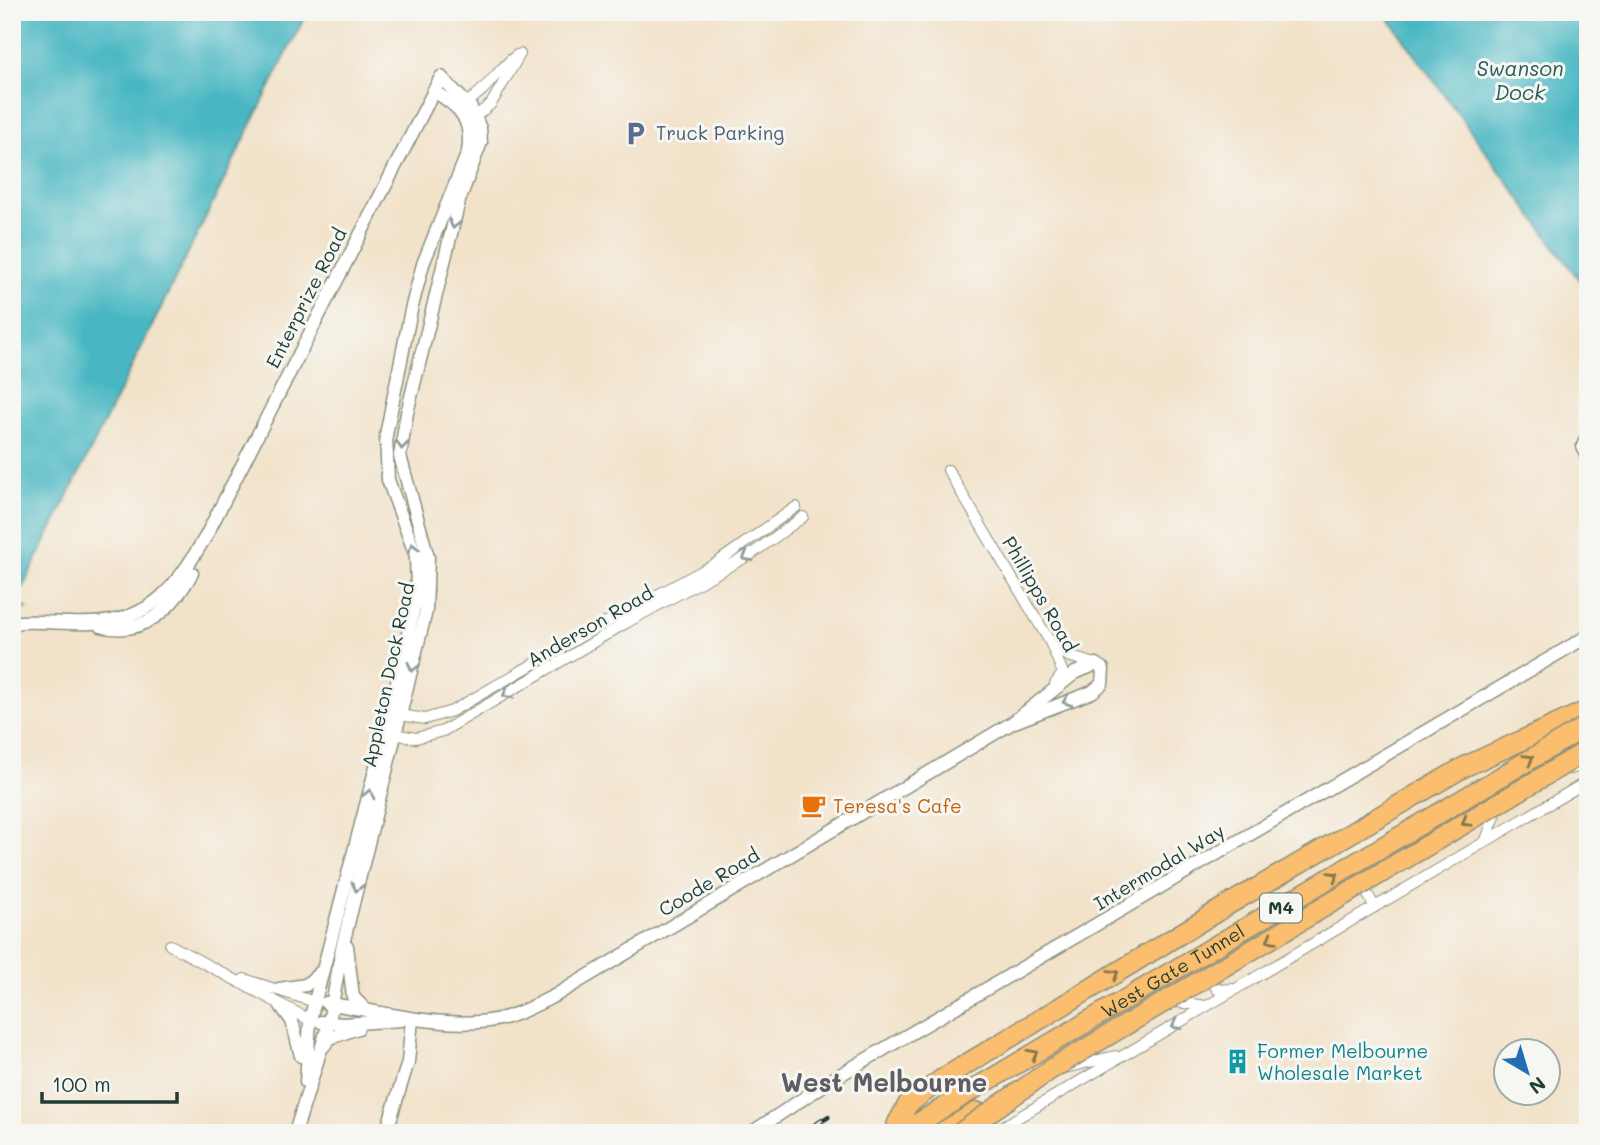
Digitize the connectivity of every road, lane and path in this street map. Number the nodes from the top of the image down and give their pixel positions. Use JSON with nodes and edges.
{"nodes":[{"id":1,"x":441,"y":77,"type":"joint"},
{"id":2,"x":433,"y":92,"type":"junction"},
{"id":3,"x":467,"y":102,"type":"junction"},
{"id":4,"x":476,"y":116,"type":"junction"},
{"id":5,"x":440,"y":277,"type":"junction"},
{"id":6,"x":399,"y":375,"type":"junction"},
{"id":7,"x":1588,"y":434,"type":"edge"},
{"id":8,"x":1588,"y":462,"type":"edge"},
{"id":9,"x":948,"y":470,"type":"dead end"},
{"id":10,"x":796,"y":507,"type":"dead end"},
{"id":11,"x":803,"y":517,"type":"dead end"},
{"id":12,"x":12,"y":625,"type":"edge"},
{"id":13,"x":1588,"y":636,"type":"edge"},
{"id":14,"x":1050,"y":642,"type":"junction"},
{"id":15,"x":1100,"y":666,"type":"junction"},
{"id":16,"x":1588,"y":710,"type":"edge"},
{"id":17,"x":396,"y":714,"type":"junction"},
{"id":18,"x":1012,"y":723,"type":"junction"},
{"id":19,"x":1588,"y":725,"type":"edge"},
{"id":20,"x":391,"y":733,"type":"junction"},
{"id":21,"x":1588,"y":750,"type":"edge"},
{"id":22,"x":1588,"y":764,"type":"edge"},
{"id":23,"x":1570,"y":769,"type":"dead end"},
{"id":24,"x":1588,"y":780,"type":"edge"},
{"id":25,"x":1496,"y":813,"type":"dead end"},
{"id":26,"x":1486,"y":840,"type":"junction"},
{"id":27,"x":1365,"y":890,"type":"dead end"},
{"id":28,"x":1375,"y":906,"type":"junction"},
{"id":29,"x":347,"y":928,"type":"junction"},
{"id":30,"x":170,"y":945,"type":"dead end"},
{"id":31,"x":323,"y":968,"type":"junction"},
{"id":32,"x":233,"y":976,"type":"junction"},
{"id":33,"x":1211,"y":981,"type":"dead end"},
{"id":34,"x":1241,"y":986,"type":"junction"},
{"id":35,"x":279,"y":989,"type":"junction"},
{"id":36,"x":315,"y":1002,"type":"junction"},
{"id":37,"x":1176,"y":1002,"type":"dead end"},
{"id":38,"x":332,"y":1004,"type":"junction"},
{"id":39,"x":1210,"y":1005,"type":"junction"},
{"id":40,"x":281,"y":1006,"type":"junction"},
{"id":41,"x":365,"y":1009,"type":"junction"},
{"id":42,"x":410,"y":1019,"type":"junction"},
{"id":43,"x":310,"y":1020,"type":"junction"},
{"id":44,"x":389,"y":1021,"type":"junction"},
{"id":45,"x":329,"y":1023,"type":"junction"},
{"id":46,"x":1141,"y":1045,"type":"junction"},
{"id":47,"x":321,"y":1052,"type":"junction"},
{"id":48,"x":1052,"y":1070,"type":"junction"},
{"id":49,"x":305,"y":1089,"type":"junction"},
{"id":50,"x":900,"y":1129,"type":"edge"},
{"id":51,"x":295,"y":1133,"type":"edge"},
{"id":52,"x":386,"y":1133,"type":"edge"},
{"id":53,"x":751,"y":1133,"type":"edge"},
{"id":54,"x":941,"y":1133,"type":"edge"},
{"id":55,"x":960,"y":1133,"type":"edge"},
{"id":56,"x":992,"y":1133,"type":"edge"}],
"edges":[{"from":1,"to":2,"type":"street","name":"Enterprize Road"},
{"from":1,"to":3,"type":"street","name":"Appleton Dock Road"},
{"from":2,"to":6,"type":"street","name":"Appleton Dock Road"},
{"from":2,"to":12,"type":"street","name":"Enterprize Road"},
{"from":3,"to":4,"type":"street","name":"Appleton Dock Road"},
{"from":3,"to":4,"type":"street"},
{"from":4,"to":5,"type":"street","name":"Appleton Dock Road","one_way":true},
{"from":5,"to":6,"type":"street"},
{"from":5,"to":17,"type":"street","name":"Appleton Dock Road","one_way":true},
{"from":17,"to":6,"type":"street","name":"Appleton Dock Road","one_way":true},
{"from":7,"to":8,"type":"street"},
{"from":9,"to":14,"type":"street","name":"Phillipps Road"},
{"from":10,"to":17,"type":"street","name":"Anderson Road"},
{"from":11,"to":20,"type":"street","name":"Anderson Road","one_way":true},
{"from":13,"to":53,"type":"street","name":"Intermodal Way"},
{"from":14,"to":15,"type":"street"},
{"from":14,"to":18,"type":"street","name":"Phillipps Road"},
{"from":15,"to":18,"type":"street","name":"Coode Road"},
{"from":15,"to":18,"type":"street","name":"Coode Road","one_way":true},
{"from":50,"to":16,"type":"highway","one_way":true},
{"from":17,"to":20,"type":"street","name":"Appleton Dock Road"},
{"from":18,"to":42,"type":"street","name":"Coode Road"},
{"from":50,"to":19,"type":"highway","name":"West Gate Tunnel","number":"M4","one_way":true,"bridge":true},
{"from":20,"to":29,"type":"street","name":"Appleton Dock Road","one_way":true},
{"from":31,"to":20,"type":"street","name":"Appleton Dock Road","one_way":true},
{"from":21,"to":48,"type":"highway","name":"West Gate Tunnel","number":"M4","one_way":true,"bridge":true},
{"from":22,"to":23,"type":"street"},
{"from":24,"to":26,"type":"street"},
{"from":25,"to":26,"type":"street"},
{"from":26,"to":28,"type":"street"},
{"from":27,"to":28,"type":"street"},
{"from":28,"to":34,"type":"street"},
{"from":29,"to":38,"type":"street","name":"Appleton Dock Road"},
{"from":29,"to":41,"type":"street"},
{"from":30,"to":32,"type":"street","name":"Coode Road"},
{"from":31,"to":35,"type":"street"},
{"from":31,"to":36,"type":"street","name":"Appleton Dock Road"},
{"from":32,"to":35,"type":"street","name":"Coode Road"},
{"from":32,"to":40,"type":"street","name":"Coode Road"},
{"from":33,"to":34,"type":"street"},
{"from":34,"to":39,"type":"street"},
{"from":35,"to":36,"type":"street","name":"Coode Road"},
{"from":36,"to":38,"type":"street","name":"Coode Road"},
{"from":36,"to":43,"type":"street","name":"Appleton Dock Road"},
{"from":37,"to":39,"type":"street"},
{"from":38,"to":41,"type":"street","name":"Coode Road"},
{"from":38,"to":45,"type":"street","name":"Appleton Dock Road"},
{"from":39,"to":46,"type":"street","one_way":true},
{"from":40,"to":43,"type":"street","name":"Coode Road"},
{"from":40,"to":49,"type":"street"},
{"from":41,"to":42,"type":"street","name":"Coode Road"},
{"from":42,"to":44,"type":"street","name":"Coode Road"},
{"from":42,"to":52,"type":"street"},
{"from":43,"to":45,"type":"street","name":"Coode Road"},
{"from":43,"to":49,"type":"street","name":"Appleton Dock Road"},
{"from":44,"to":45,"type":"street","name":"Coode Road"},
{"from":44,"to":47,"type":"street"},
{"from":45,"to":47,"type":"street","name":"Appleton Dock Road"},
{"from":46,"to":48,"type":"street"},
{"from":46,"to":56,"type":"street"},
{"from":47,"to":49,"type":"street","name":"Appleton Dock Road"},
{"from":48,"to":54,"type":"highway","name":"West Gate Tunnel","number":"M4","bridge":true},
{"from":48,"to":55,"type":"highway","bridge":true},
{"from":49,"to":51,"type":"street","name":"Appleton Dock Road"}]}
